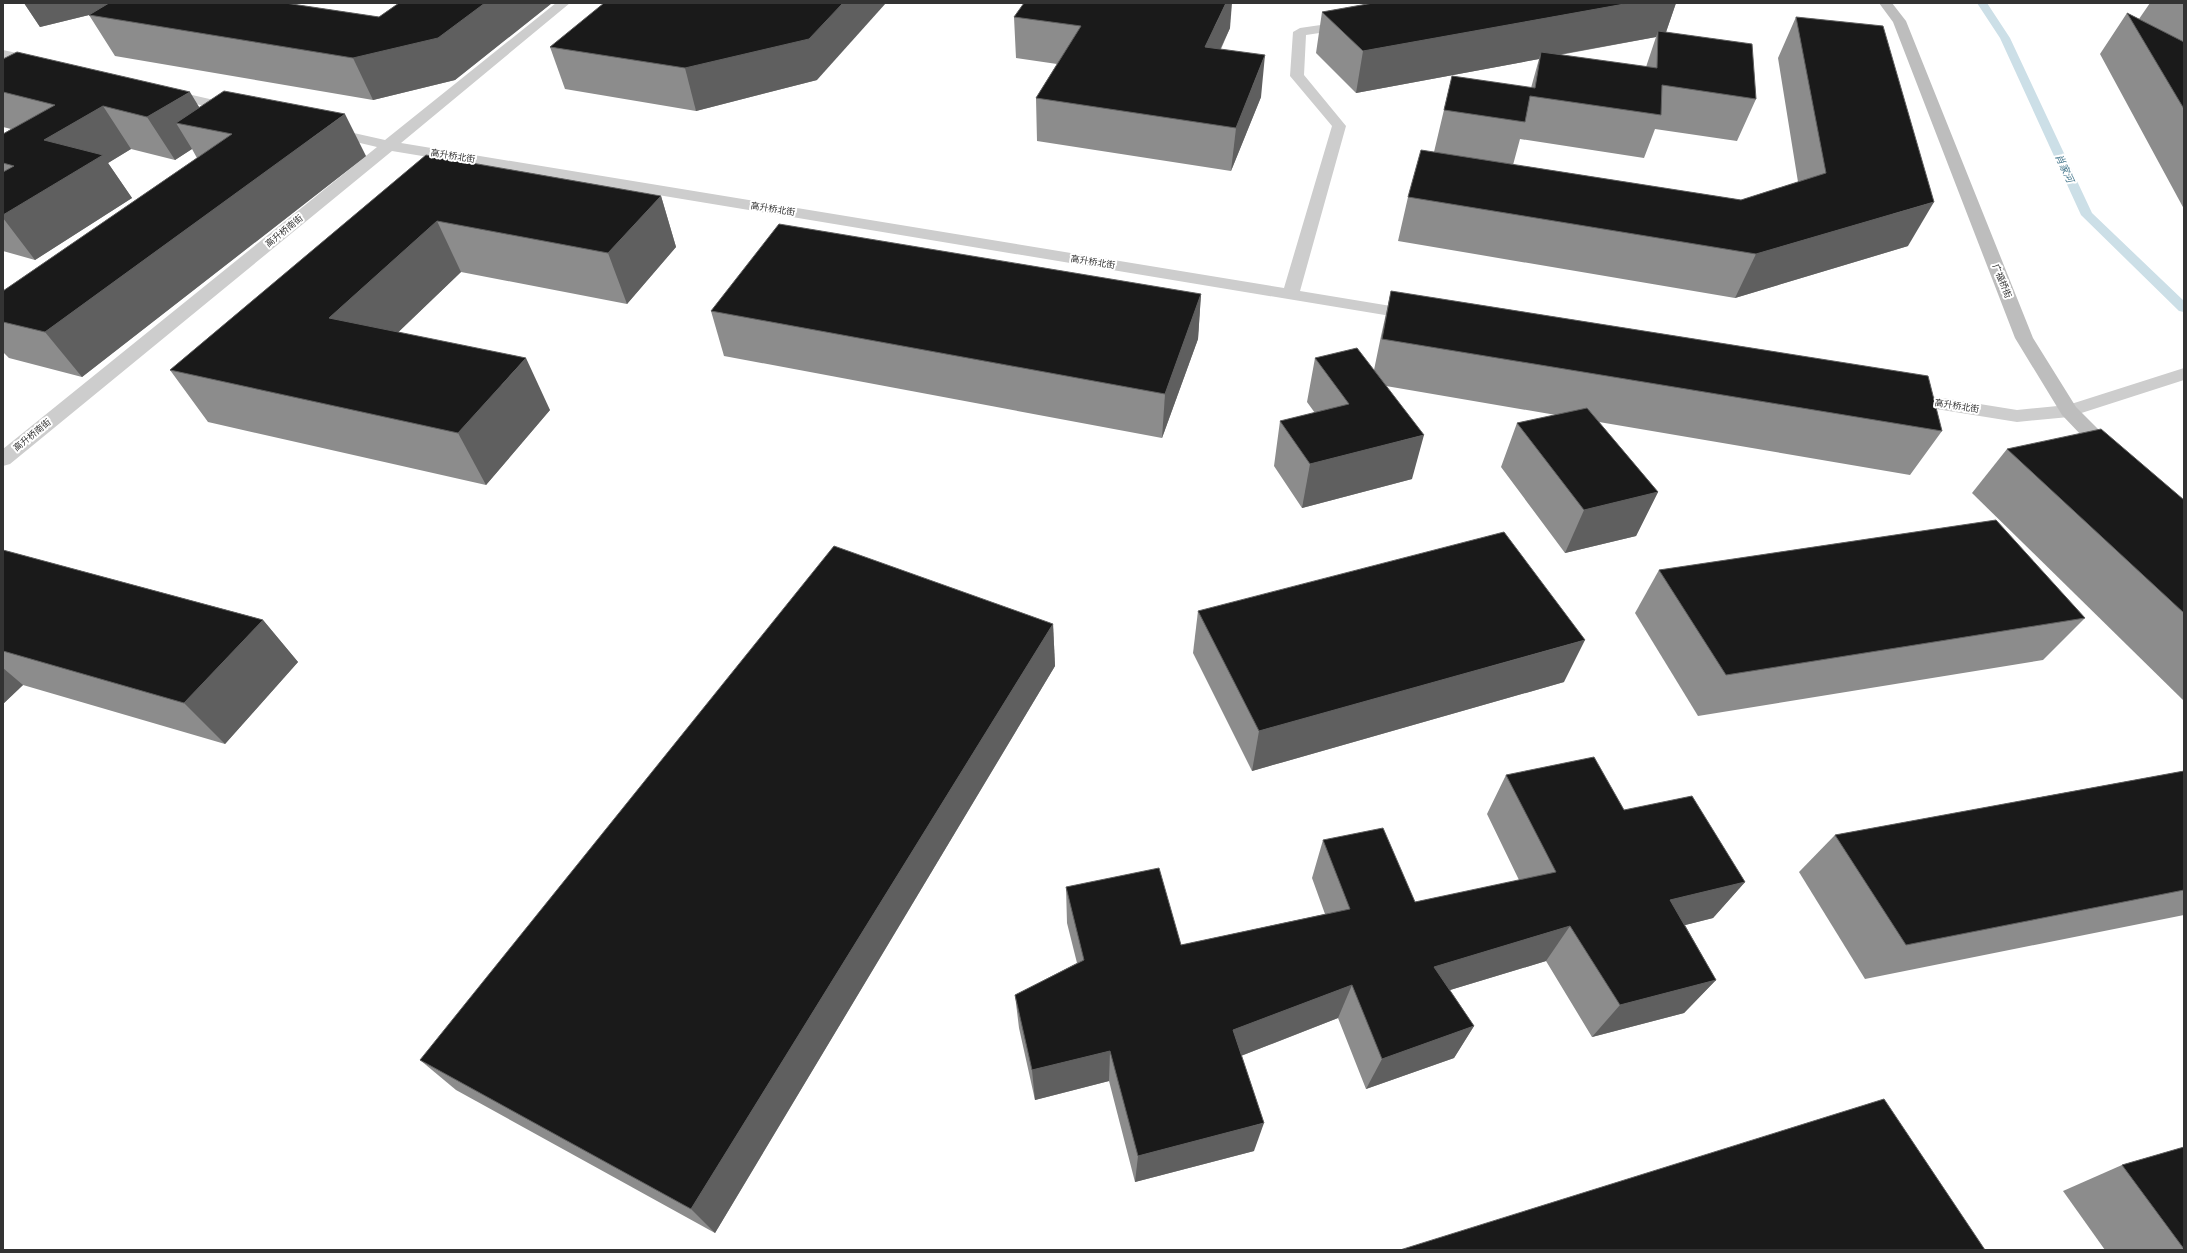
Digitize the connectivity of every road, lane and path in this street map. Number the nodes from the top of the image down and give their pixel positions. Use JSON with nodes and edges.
{"nodes":[{"id":1,"x":564,"y":3,"type":"edge"},
{"id":2,"x":1886,"y":3,"type":"edge"},
{"id":3,"x":1363,"y":22,"type":"edge"},
{"id":4,"x":3,"y":54,"type":"edge"},
{"id":5,"x":57,"y":67,"type":"edge"},
{"id":6,"x":150,"y":89,"type":"edge"},
{"id":7,"x":251,"y":113,"type":"edge"},
{"id":8,"x":312,"y":127,"type":"edge"},
{"id":9,"x":390,"y":146,"type":"junction"},
{"id":10,"x":1291,"y":294,"type":"junction"},
{"id":11,"x":1432,"y":318,"type":"edge"},
{"id":12,"x":2184,"y":374,"type":"edge"},
{"id":13,"x":1889,"y":395,"type":"edge"},
{"id":14,"x":2069,"y":410,"type":"junction"},
{"id":15,"x":3,"y":459,"type":"edge"},
{"id":16,"x":2125,"y":466,"type":"edge"}],
"edges":[{"from":1,"to":9,"type":"street","name":"高升桥南街"},
{"from":2,"to":14,"type":"main road","name":"广福桥街"},
{"from":3,"to":10,"type":"street"},
{"from":4,"to":5,"type":"street"},
{"from":6,"to":7,"type":"street"},
{"from":8,"to":9,"type":"street","name":"高升桥北街"},
{"from":9,"to":10,"type":"street","name":"高升桥北街"},
{"from":9,"to":15,"type":"street","name":"高升桥南街"},
{"from":10,"to":11,"type":"street","name":"高升桥北街"},
{"from":12,"to":14,"type":"street","name":"高升桥北街"},
{"from":13,"to":14,"type":"street","name":"高升桥北街"},
{"from":14,"to":16,"type":"main road","name":"广福桥街"}]}
